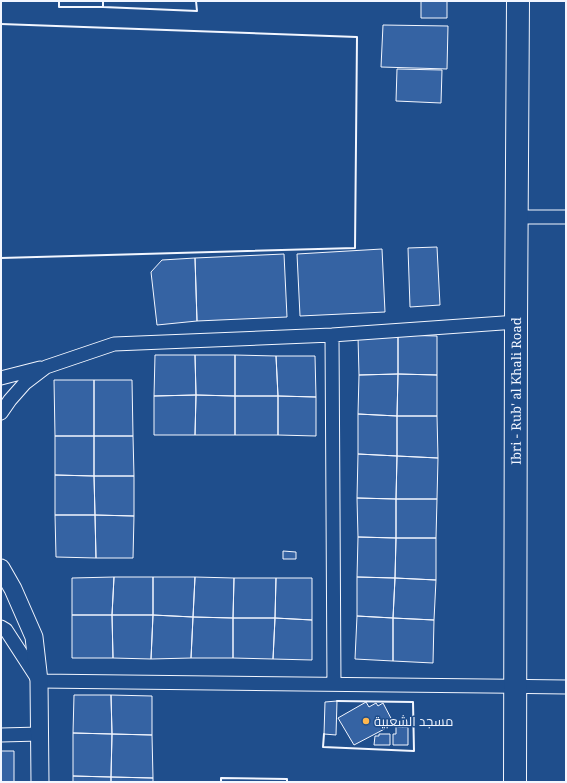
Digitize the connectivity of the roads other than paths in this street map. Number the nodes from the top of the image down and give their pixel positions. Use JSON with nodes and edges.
{"nodes":[{"id":1,"x":518,"y":1,"type":"edge"},
{"id":2,"x":516,"y":217,"type":"junction"},
{"id":3,"x":566,"y":217,"type":"edge"},
{"id":4,"x":516,"y":322,"type":"junction"},
{"id":5,"x":332,"y":334,"type":"junction"},
{"id":6,"x":46,"y":367,"type":"junction"},
{"id":7,"x":1,"y":378,"type":"edge"},
{"id":8,"x":1,"y":413,"type":"edge"},
{"id":9,"x":1,"y":568,"type":"edge"},
{"id":10,"x":1,"y":627,"type":"edge"},
{"id":11,"x":39,"y":681,"type":"junction"},
{"id":12,"x":334,"y":684,"type":"junction"},
{"id":13,"x":516,"y":686,"type":"junction"},
{"id":14,"x":566,"y":687,"type":"edge"},
{"id":15,"x":40,"y":734,"type":"junction"},
{"id":16,"x":1,"y":735,"type":"edge"},
{"id":17,"x":40,"y":782,"type":"edge"},
{"id":18,"x":515,"y":782,"type":"edge"}],
"edges":[{"from":1,"to":2,"type":"highway","name":"Ibri - Rub' al Khali Road"},
{"from":2,"to":3,"type":"street"},
{"from":2,"to":4,"type":"highway","name":"Ibri - Rub' al Khali Road"},
{"from":4,"to":5,"type":"street"},
{"from":4,"to":13,"type":"highway","name":"Ibri - Rub' al Khali Road"},
{"from":5,"to":6,"type":"street"},
{"from":5,"to":12,"type":"street"},
{"from":6,"to":7,"type":"street"},
{"from":6,"to":8,"type":"street"},
{"from":9,"to":11,"type":"street"},
{"from":10,"to":11,"type":"street"},
{"from":11,"to":12,"type":"street"},
{"from":11,"to":15,"type":"street"},
{"from":12,"to":13,"type":"street"},
{"from":13,"to":14,"type":"street"},
{"from":13,"to":18,"type":"highway","name":"Ibri - Rub' al Khali Road"},
{"from":15,"to":16,"type":"street"},
{"from":15,"to":17,"type":"street"}]}
